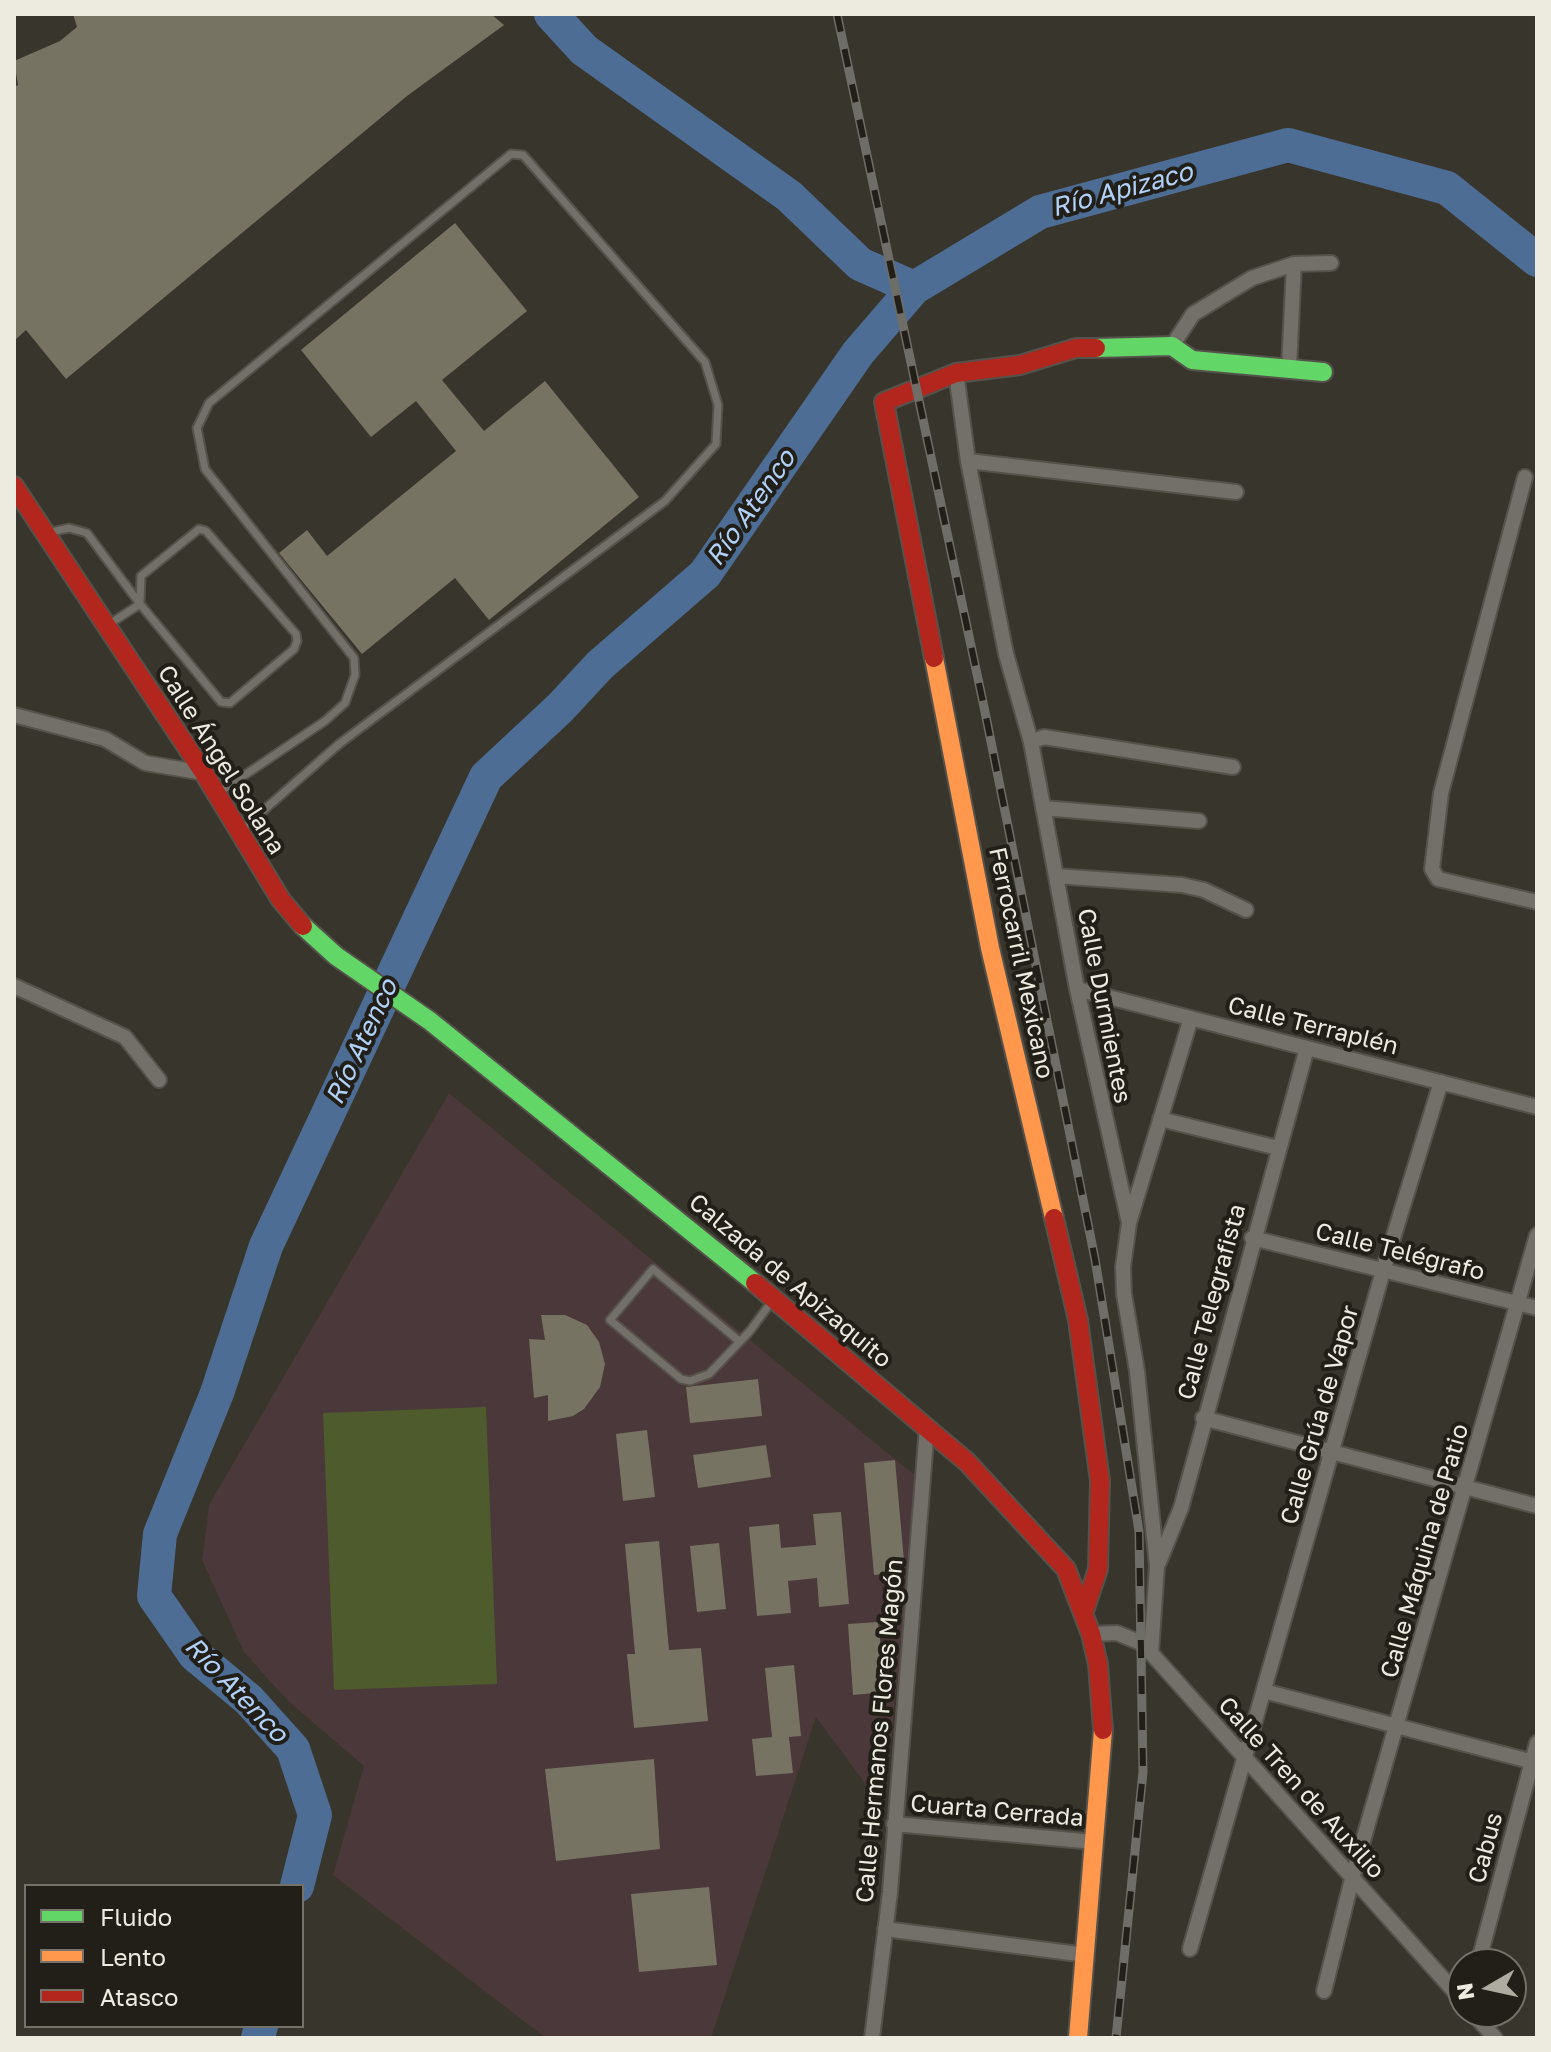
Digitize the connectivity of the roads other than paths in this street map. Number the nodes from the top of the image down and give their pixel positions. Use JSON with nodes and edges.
{"nodes":[{"id":1,"x":1331,"y":263,"type":"dead end"},
{"id":2,"x":1294,"y":264,"type":"junction"},
{"id":3,"x":1172,"y":346,"type":"junction"},
{"id":4,"x":1289,"y":368,"type":"junction"},
{"id":5,"x":1323,"y":372,"type":"dead end"},
{"id":6,"x":956,"y":373,"type":"junction"},
{"id":7,"x":968,"y":461,"type":"junction"},
{"id":8,"x":1525,"y":477,"type":"dead end"},
{"id":9,"x":14,"y":486,"type":"edge"},
{"id":10,"x":1236,"y":492,"type":"dead end"},
{"id":11,"x":46,"y":534,"type":"junction"},
{"id":12,"x":140,"y":604,"type":"junction"},
{"id":13,"x":107,"y":627,"type":"junction"},
{"id":14,"x":14,"y":715,"type":"edge"},
{"id":15,"x":1031,"y":742,"type":"junction"},
{"id":16,"x":1233,"y":767,"type":"dead end"},
{"id":17,"x":204,"y":773,"type":"junction"},
{"id":18,"x":216,"y":794,"type":"junction"},
{"id":19,"x":1043,"y":808,"type":"junction"},
{"id":20,"x":1199,"y":821,"type":"dead end"},
{"id":21,"x":240,"y":832,"type":"junction"},
{"id":22,"x":1056,"y":876,"type":"junction"},
{"id":23,"x":1537,"y":902,"type":"edge"},
{"id":24,"x":1246,"y":910,"type":"dead end"},
{"id":25,"x":14,"y":986,"type":"edge"},
{"id":26,"x":1077,"y":989,"type":"junction"},
{"id":27,"x":1191,"y":1018,"type":"junction"},
{"id":28,"x":430,"y":1021,"type":"joint"},
{"id":29,"x":1307,"y":1048,"type":"junction"},
{"id":30,"x":159,"y":1080,"type":"dead end"},
{"id":31,"x":1441,"y":1082,"type":"junction"},
{"id":32,"x":1537,"y":1107,"type":"edge"},
{"id":33,"x":1160,"y":1119,"type":"junction"},
{"id":34,"x":1278,"y":1148,"type":"junction"},
{"id":35,"x":1129,"y":1223,"type":"junction"},
{"id":36,"x":1537,"y":1235,"type":"edge"},
{"id":37,"x":1252,"y":1238,"type":"junction"},
{"id":38,"x":1383,"y":1271,"type":"junction"},
{"id":39,"x":774,"y":1299,"type":"junction"},
{"id":40,"x":1517,"y":1303,"type":"junction"},
{"id":41,"x":1537,"y":1308,"type":"edge"},
{"id":42,"x":739,"y":1341,"type":"junction"},
{"id":43,"x":1203,"y":1418,"type":"junction"},
{"id":44,"x":927,"y":1427,"type":"junction"},
{"id":45,"x":1333,"y":1453,"type":"junction"},
{"id":46,"x":1467,"y":1487,"type":"junction"},
{"id":47,"x":1537,"y":1506,"type":"edge"},
{"id":48,"x":1157,"y":1566,"type":"junction"},
{"id":49,"x":1084,"y":1611,"type":"junction"},
{"id":50,"x":1091,"y":1634,"type":"junction"},
{"id":51,"x":1151,"y":1653,"type":"junction"},
{"id":52,"x":1264,"y":1691,"type":"junction"},
{"id":53,"x":1397,"y":1726,"type":"junction"},
{"id":54,"x":1537,"y":1743,"type":"edge"},
{"id":55,"x":1246,"y":1761,"type":"junction"},
{"id":56,"x":1534,"y":1762,"type":"edge"},
{"id":57,"x":894,"y":1824,"type":"junction"},
{"id":58,"x":1095,"y":1842,"type":"junction"},
{"id":59,"x":1352,"y":1879,"type":"junction"},
{"id":60,"x":885,"y":1929,"type":"junction"},
{"id":61,"x":1482,"y":1948,"type":"edge"},
{"id":62,"x":1190,"y":1949,"type":"dead end"},
{"id":63,"x":1086,"y":1955,"type":"junction"},
{"id":64,"x":1447,"y":1983,"type":"edge"},
{"id":65,"x":1324,"y":1991,"type":"dead end"},
{"id":66,"x":872,"y":2038,"type":"edge"},
{"id":67,"x":1078,"y":2038,"type":"edge"}],
"edges":[{"from":1,"to":2,"type":"street"},
{"from":2,"to":3,"type":"street"},
{"from":2,"to":4,"type":"street"},
{"from":3,"to":4,"type":"main road"},
{"from":3,"to":6,"type":"main road","name":"Ferrocarril Mexicano"},
{"from":4,"to":5,"type":"main road"},
{"from":6,"to":7,"type":"street","name":"Calle Durmientes"},
{"from":6,"to":49,"type":"main road","name":"Ferrocarril Mexicano"},
{"from":7,"to":10,"type":"street"},
{"from":7,"to":15,"type":"street","name":"Calle Durmientes"},
{"from":8,"to":23,"type":"street"},
{"from":9,"to":11,"type":"main road","name":"Calle Ángel Solana"},
{"from":11,"to":12,"type":"lane"},
{"from":11,"to":13,"type":"main road","name":"Calle Ángel Solana"},
{"from":12,"to":12,"type":"lane"},
{"from":12,"to":13,"type":"lane"},
{"from":13,"to":17,"type":"main road","name":"Calle Ángel Solana"},
{"from":14,"to":17,"type":"street"},
{"from":15,"to":16,"type":"street"},
{"from":15,"to":19,"type":"street","name":"Calle Durmientes"},
{"from":17,"to":18,"type":"main road","name":"Calle Ángel Solana"},
{"from":18,"to":21,"type":"main road","name":"Calle Ángel Solana"},
{"from":18,"to":21,"type":"lane"},
{"from":19,"to":20,"type":"street"},
{"from":19,"to":22,"type":"street","name":"Calle Durmientes"},
{"from":21,"to":28,"type":"main road","name":"Calle Ángel Solana"},
{"from":22,"to":24,"type":"street"},
{"from":22,"to":26,"type":"street","name":"Calle Durmientes"},
{"from":25,"to":30,"type":"street"},
{"from":26,"to":27,"type":"street","name":"Calle Terraplén"},
{"from":26,"to":35,"type":"street","name":"Calle Durmientes"},
{"from":27,"to":29,"type":"street","name":"Calle Terraplén"},
{"from":27,"to":33,"type":"street"},
{"from":28,"to":39,"type":"main road","name":"Calzada de Apizaquito"},
{"from":29,"to":31,"type":"street","name":"Calle Terraplén"},
{"from":29,"to":34,"type":"street","name":"Calle Telegrafista"},
{"from":31,"to":32,"type":"street","name":"Calle Terraplén"},
{"from":31,"to":38,"type":"street","name":"Calle Grúa de Vapor"},
{"from":33,"to":34,"type":"street"},
{"from":33,"to":35,"type":"street"},
{"from":34,"to":37,"type":"street","name":"Calle Telegrafista"},
{"from":35,"to":48,"type":"street","name":"Calle Durmientes"},
{"from":36,"to":40,"type":"street","name":"Calle Máquina de Patio"},
{"from":37,"to":38,"type":"street","name":"Calle Telégrafo"},
{"from":37,"to":43,"type":"street","name":"Calle Telegrafista"},
{"from":38,"to":40,"type":"street","name":"Calle Telégrafo"},
{"from":38,"to":45,"type":"street","name":"Calle Grúa de Vapor"},
{"from":39,"to":42,"type":"lane"},
{"from":39,"to":44,"type":"main road","name":"Calzada de Apizaquito"},
{"from":40,"to":41,"type":"street","name":"Calle Telégrafo"},
{"from":40,"to":46,"type":"street","name":"Calle Máquina de Patio"},
{"from":42,"to":42,"type":"lane"},
{"from":43,"to":45,"type":"street"},
{"from":43,"to":48,"type":"street","name":"Calle Telegrafista"},
{"from":44,"to":49,"type":"main road","name":"Calzada de Apizaquito"},
{"from":44,"to":57,"type":"street","name":"Calle Hermanos Flores Magón"},
{"from":45,"to":46,"type":"street"},
{"from":45,"to":52,"type":"street","name":"Calle Grúa de Vapor"},
{"from":46,"to":47,"type":"street"},
{"from":46,"to":53,"type":"street","name":"Calle Máquina de Patio"},
{"from":48,"to":51,"type":"street","name":"Calle Durmientes"},
{"from":49,"to":50,"type":"main road","name":"Calzada de Apizaquito"},
{"from":50,"to":51,"type":"street","name":"Calle Tren de Auxilio"},
{"from":50,"to":58,"type":"main road","name":"Calzada de Apizaquito"},
{"from":51,"to":55,"type":"street","name":"Calle Tren de Auxilio"},
{"from":52,"to":53,"type":"street"},
{"from":52,"to":55,"type":"street","name":"Calle Grúa de Vapor"},
{"from":53,"to":56,"type":"street"},
{"from":53,"to":59,"type":"street","name":"Calle Máquina de Patio"},
{"from":54,"to":56,"type":"street","name":"Cabus"},
{"from":55,"to":59,"type":"street","name":"Calle Tren de Auxilio"},
{"from":55,"to":62,"type":"street","name":"Calle Grúa de Vapor"},
{"from":56,"to":61,"type":"street","name":"Cabus"},
{"from":57,"to":58,"type":"street","name":"Cuarta Cerrada"},
{"from":57,"to":60,"type":"street","name":"Calle Hermanos Flores Magón"},
{"from":58,"to":63,"type":"main road","name":"Calzada de Apizaquito"},
{"from":59,"to":64,"type":"street","name":"Calle Tren de Auxilio"},
{"from":59,"to":65,"type":"street","name":"Calle Máquina de Patio"},
{"from":60,"to":63,"type":"street"},
{"from":60,"to":66,"type":"street","name":"Calle Hermanos Flores Magón"},
{"from":63,"to":67,"type":"main road","name":"Calzada de Apizaquito"}]}
